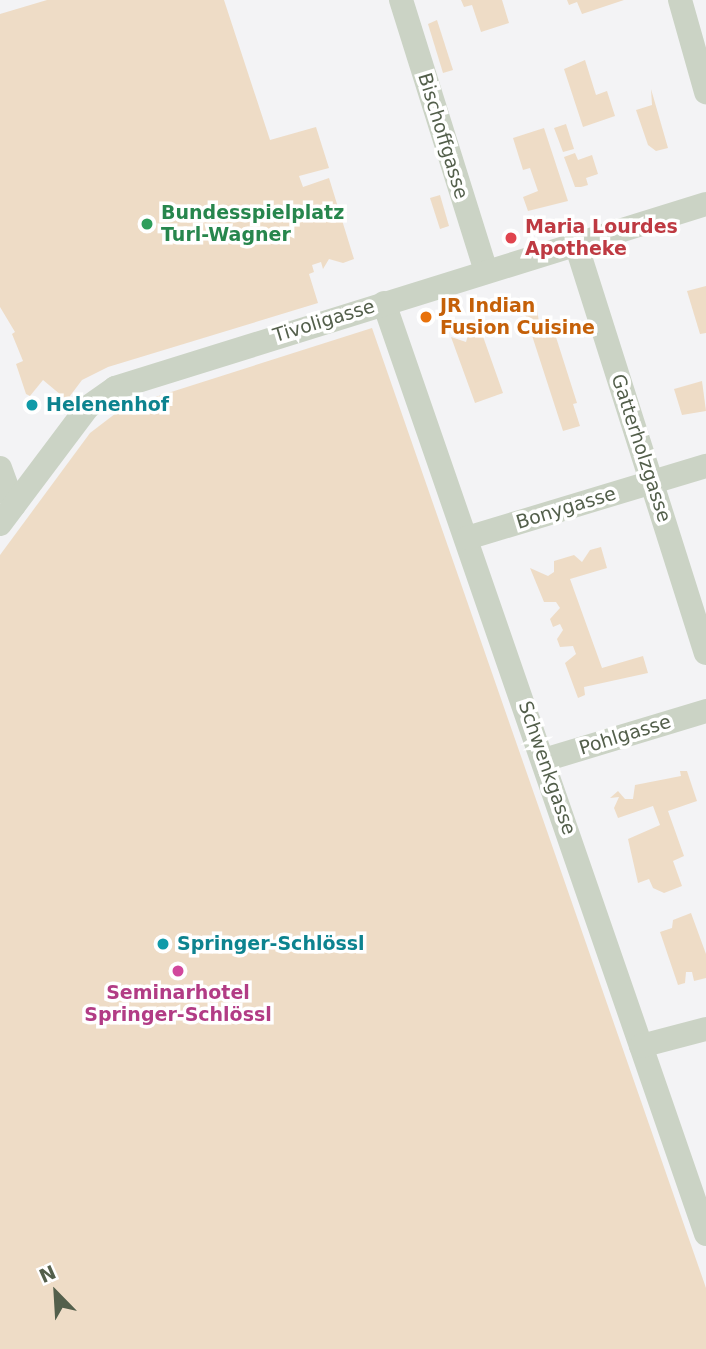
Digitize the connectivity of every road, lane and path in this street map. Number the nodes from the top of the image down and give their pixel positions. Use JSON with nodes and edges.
{"nodes":[{"id":1,"x":401,"y":0,"type":"edge"},
{"id":2,"x":680,"y":0,"type":"edge"},
{"id":3,"x":706,"y":92,"type":"edge"},
{"id":4,"x":706,"y":204,"type":"edge"},
{"id":5,"x":576,"y":244,"type":"junction"},
{"id":6,"x":486,"y":271,"type":"junction"},
{"id":7,"x":384,"y":303,"type":"junction"},
{"id":8,"x":706,"y":466,"type":"edge"},
{"id":9,"x":0,"y":468,"type":"edge"},
{"id":10,"x":652,"y":482,"type":"junction"},
{"id":11,"x":7,"y":515,"type":"edge"},
{"id":12,"x":467,"y":538,"type":"junction"},
{"id":13,"x":706,"y":653,"type":"edge"},
{"id":14,"x":706,"y":711,"type":"edge"},
{"id":15,"x":544,"y":760,"type":"junction"},
{"id":16,"x":706,"y":1029,"type":"edge"},
{"id":17,"x":640,"y":1046,"type":"junction"},
{"id":18,"x":706,"y":1234,"type":"edge"}],
"edges":[{"from":1,"to":6,"type":"street","name":"Bischoffgasse"},
{"from":2,"to":3,"type":"street"},
{"from":4,"to":5,"type":"street","name":"Tivoligasse"},
{"from":5,"to":6,"type":"street","name":"Tivoligasse"},
{"from":5,"to":10,"type":"street","name":"Gatterholzgasse"},
{"from":6,"to":7,"type":"street","name":"Tivoligasse"},
{"from":7,"to":11,"type":"street","name":"Tivoligasse"},
{"from":7,"to":12,"type":"street","name":"Schwenkgasse"},
{"from":8,"to":10,"type":"street","name":"Bonygasse"},
{"from":9,"to":11,"type":"street"},
{"from":10,"to":12,"type":"street","name":"Bonygasse"},
{"from":10,"to":13,"type":"street","name":"Gatterholzgasse"},
{"from":12,"to":15,"type":"street","name":"Schwenkgasse"},
{"from":14,"to":15,"type":"street","name":"Pohlgasse"},
{"from":15,"to":17,"type":"street","name":"Schwenkgasse"},
{"from":16,"to":17,"type":"street"},
{"from":17,"to":18,"type":"street","name":"Schwenkgasse"}]}
